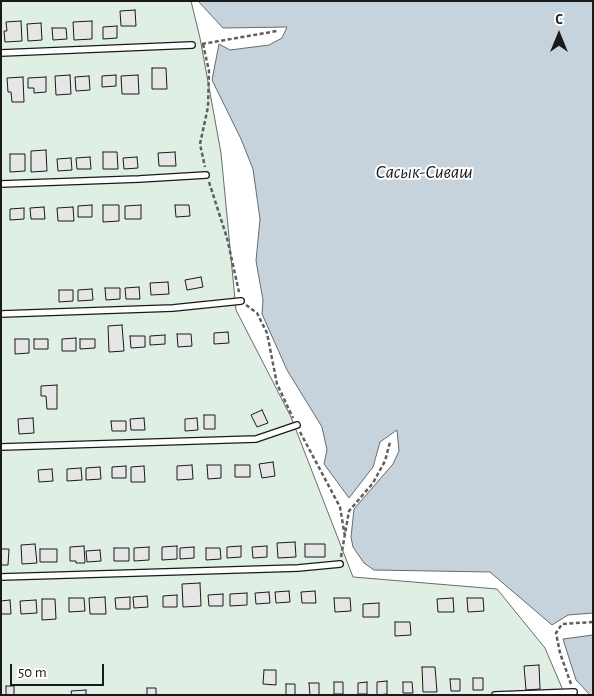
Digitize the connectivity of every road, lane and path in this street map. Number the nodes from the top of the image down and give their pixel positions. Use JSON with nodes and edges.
{"nodes":[{"id":1,"x":277,"y":31,"type":"dead end"},
{"id":2,"x":192,"y":45,"type":"joint"},
{"id":3,"x":1,"y":53,"type":"edge"},
{"id":4,"x":206,"y":175,"type":"dead end"},
{"id":5,"x":1,"y":184,"type":"edge"},
{"id":6,"x":241,"y":302,"type":"dead end"},
{"id":7,"x":1,"y":314,"type":"edge"},
{"id":8,"x":297,"y":425,"type":"dead end"},
{"id":9,"x":390,"y":442,"type":"dead end"},
{"id":10,"x":1,"y":447,"type":"edge"},
{"id":11,"x":340,"y":564,"type":"joint"},
{"id":12,"x":1,"y":577,"type":"edge"},
{"id":13,"x":593,"y":622,"type":"edge"},
{"id":14,"x":574,"y":692,"type":"joint"},
{"id":15,"x":495,"y":695,"type":"edge"}],
"edges":[{"from":1,"to":2,"type":"path"},
{"from":2,"to":3,"type":"lane"},
{"from":4,"to":5,"type":"lane"},
{"from":6,"to":7,"type":"lane"},
{"from":8,"to":10,"type":"lane"},
{"from":9,"to":11,"type":"path"},
{"from":11,"to":12,"type":"lane"},
{"from":13,"to":14,"type":"path"},
{"from":14,"to":15,"type":"lane"}]}
